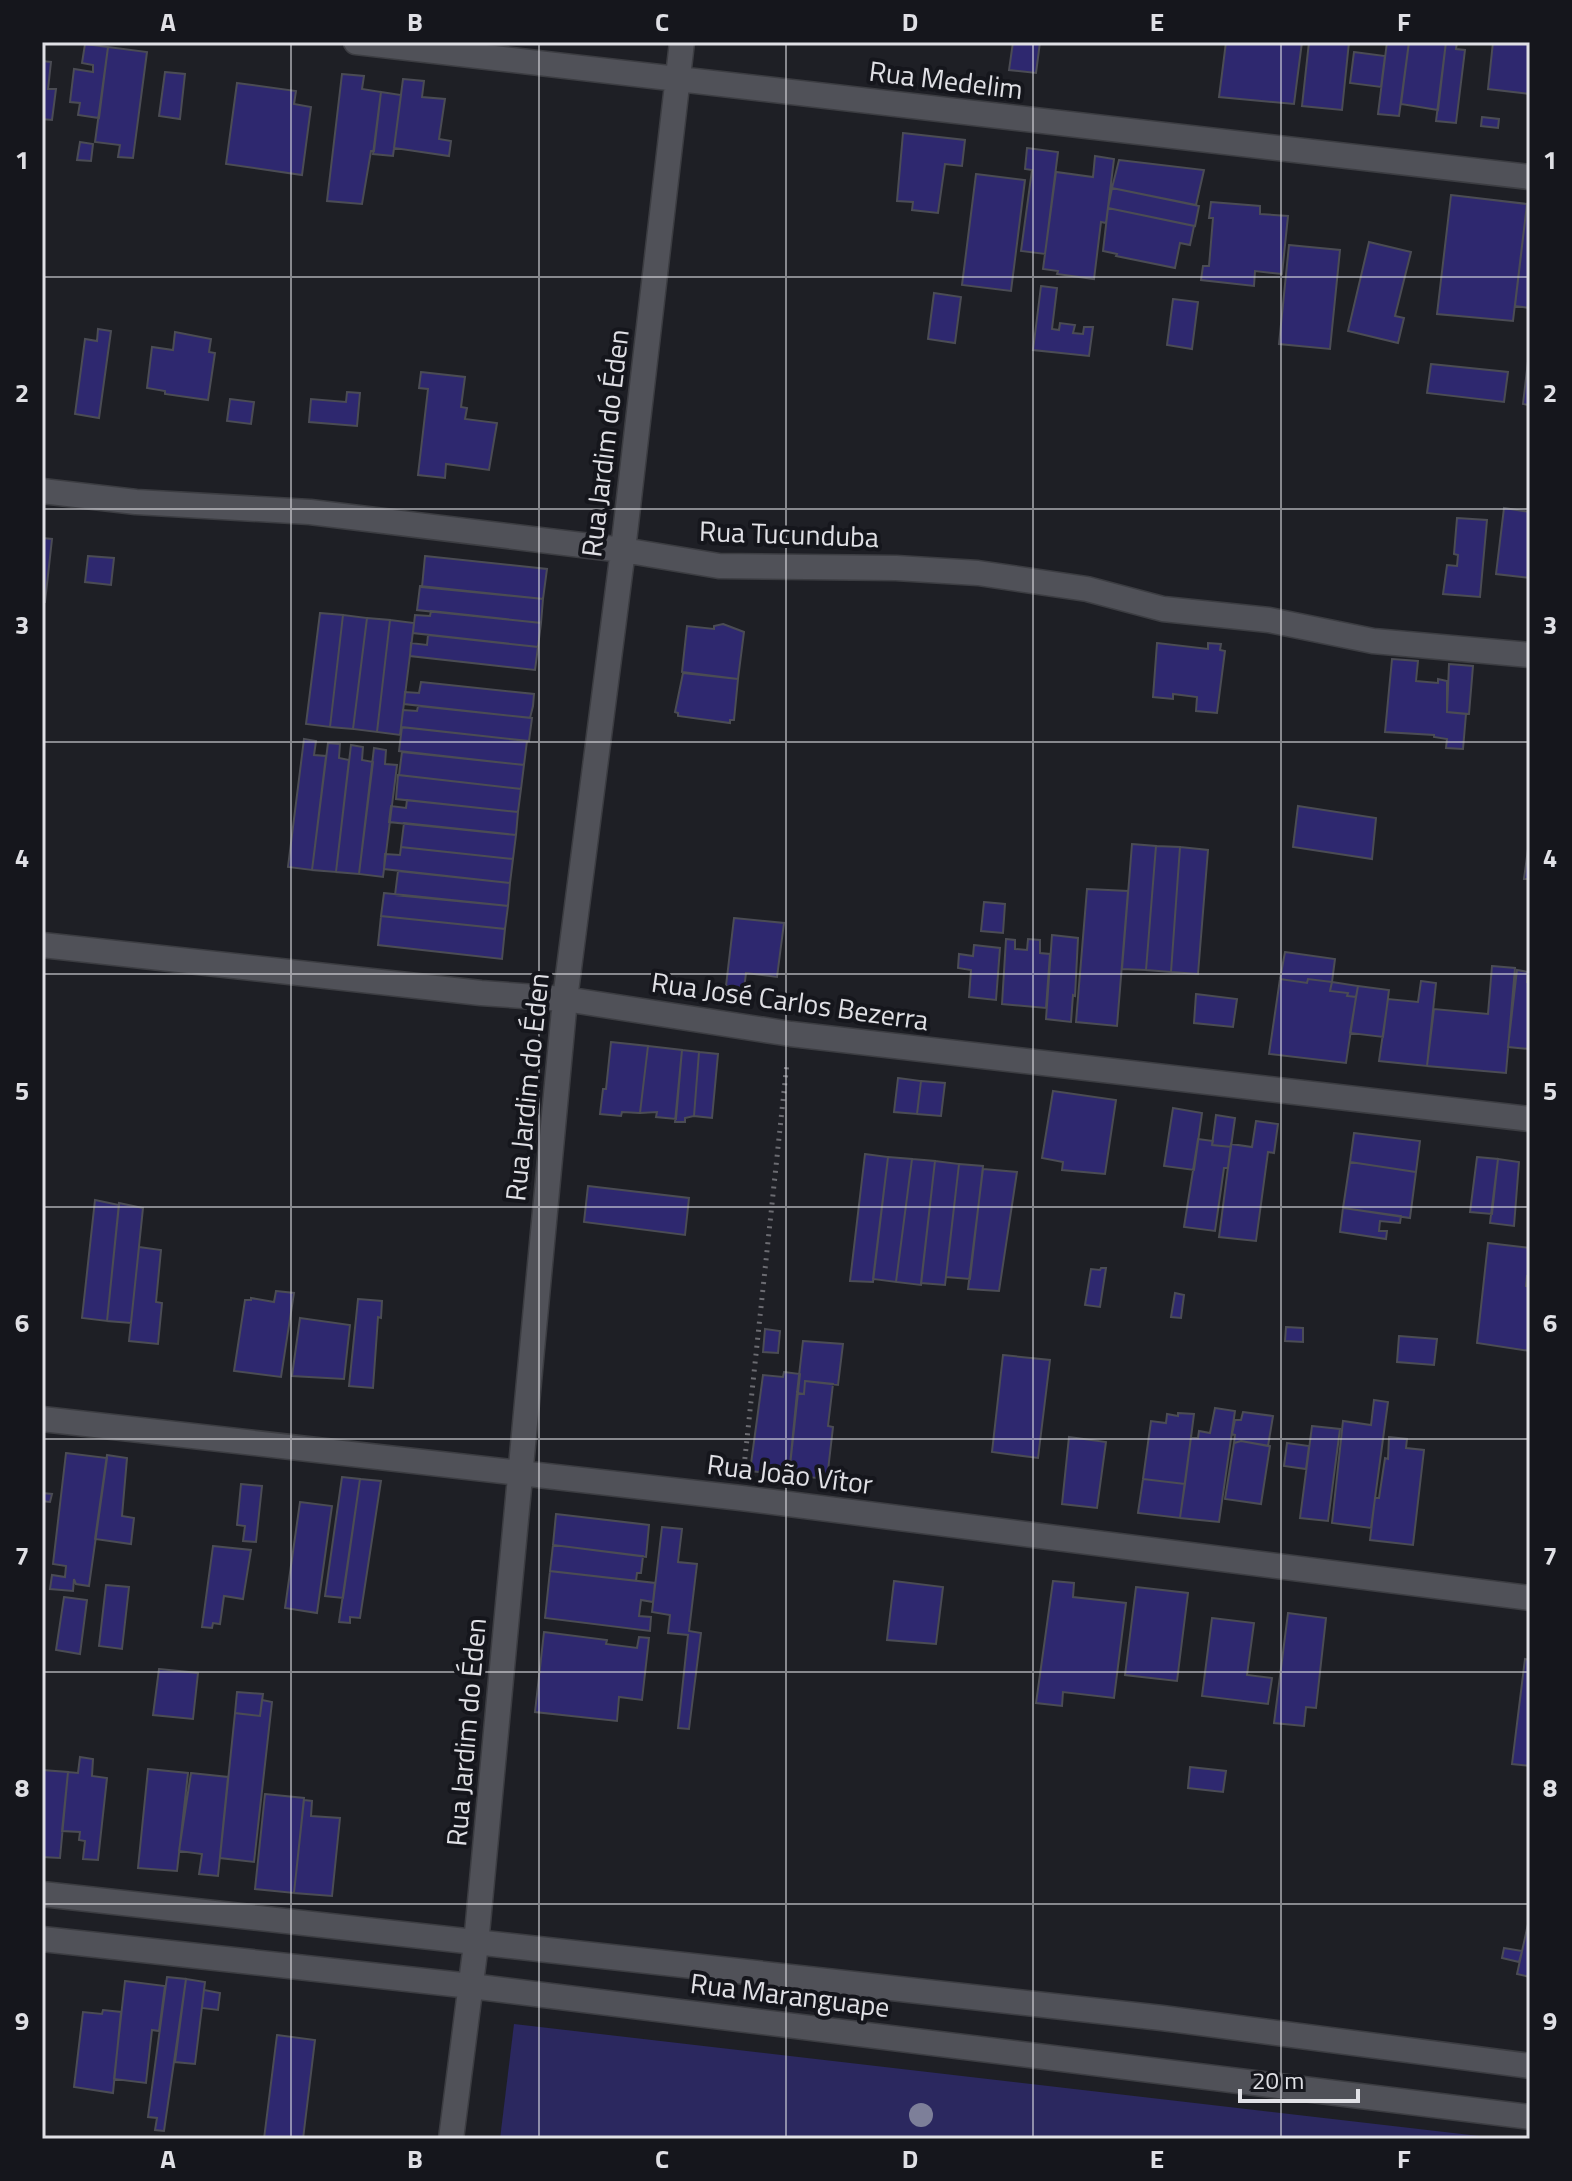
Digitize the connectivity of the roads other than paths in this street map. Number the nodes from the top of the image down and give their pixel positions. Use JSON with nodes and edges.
{"nodes":[{"id":1,"x":356,"y":42,"type":"edge"},
{"id":2,"x":682,"y":42,"type":"edge"},
{"id":3,"x":676,"y":79,"type":"junction"},
{"id":4,"x":1530,"y":177,"type":"edge"},
{"id":5,"x":42,"y":491,"type":"edge"},
{"id":6,"x":623,"y":550,"type":"junction"},
{"id":7,"x":1530,"y":655,"type":"edge"},
{"id":8,"x":42,"y":945,"type":"edge"},
{"id":9,"x":565,"y":999,"type":"junction"},
{"id":10,"x":1530,"y":1119,"type":"edge"},
{"id":11,"x":42,"y":1419,"type":"edge"},
{"id":12,"x":520,"y":1472,"type":"junction"},
{"id":13,"x":1530,"y":1598,"type":"edge"},
{"id":14,"x":42,"y":1894,"type":"edge"},
{"id":15,"x":42,"y":1939,"type":"edge"},
{"id":16,"x":476,"y":1944,"type":"junction"},
{"id":17,"x":471,"y":1986,"type":"junction"},
{"id":18,"x":1530,"y":2066,"type":"edge"},
{"id":19,"x":1530,"y":2117,"type":"edge"},
{"id":20,"x":451,"y":2139,"type":"edge"}],
"edges":[{"from":1,"to":3,"type":"street","name":"Rua Medelim"},
{"from":2,"to":3,"type":"street","name":"Rua Jardim do Éden"},
{"from":3,"to":4,"type":"street","name":"Rua Medelim"},
{"from":3,"to":6,"type":"street","name":"Rua Jardim do Éden"},
{"from":5,"to":6,"type":"street","name":"Rua Tucunduba"},
{"from":6,"to":7,"type":"street","name":"Rua Tucunduba"},
{"from":6,"to":9,"type":"street","name":"Rua Jardim do Éden"},
{"from":8,"to":9,"type":"street","name":"Rua José Carlos Bezerra"},
{"from":9,"to":10,"type":"street","name":"Rua José Carlos Bezerra"},
{"from":9,"to":12,"type":"street","name":"Rua Jardim do Éden"},
{"from":11,"to":12,"type":"street","name":"Rua João Vítor"},
{"from":12,"to":13,"type":"street","name":"Rua João Vítor"},
{"from":12,"to":16,"type":"street","name":"Rua Jardim do Éden"},
{"from":14,"to":16,"type":"street","name":"Rua Maranguape"},
{"from":15,"to":17,"type":"street","name":"Rua Maranguape"},
{"from":16,"to":17,"type":"street","name":"Rua Jardim do Éden"},
{"from":16,"to":18,"type":"street","name":"Rua Maranguape"},
{"from":17,"to":19,"type":"street","name":"Rua Maranguape"},
{"from":17,"to":20,"type":"street","name":"Rua Jardim do Éden"}]}
